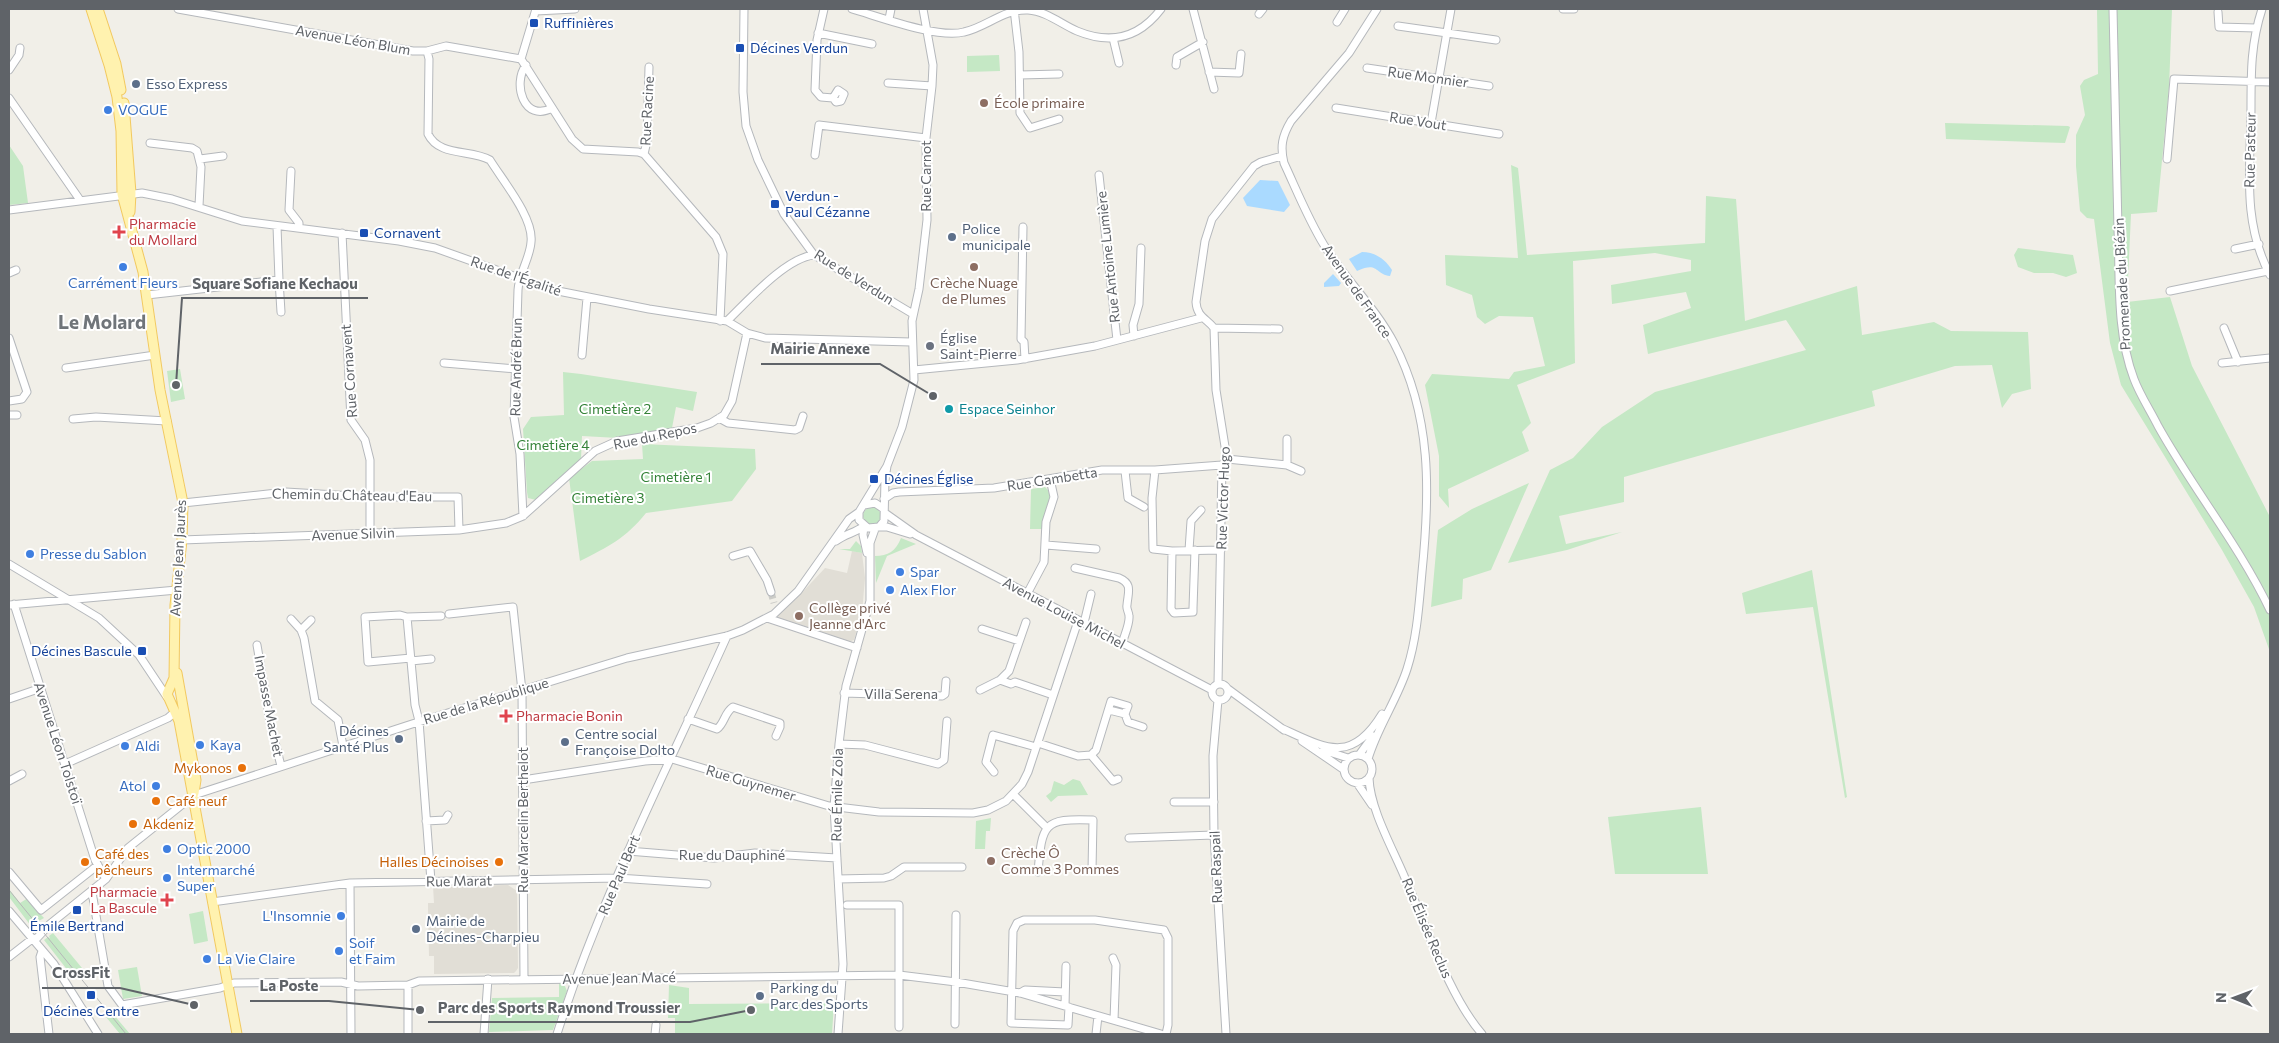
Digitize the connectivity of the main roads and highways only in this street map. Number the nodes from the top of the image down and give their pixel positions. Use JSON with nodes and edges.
{"nodes":[{"id":1,"x":91,"y":9,"type":"edge"},
{"id":2,"x":98,"y":9,"type":"edge"},
{"id":3,"x":127,"y":194,"type":"junction"},
{"id":4,"x":175,"y":665,"type":"junction"},
{"id":5,"x":171,"y":688,"type":"junction"},
{"id":6,"x":180,"y":693,"type":"junction"},
{"id":7,"x":194,"y":795,"type":"junction"},
{"id":8,"x":237,"y":1034,"type":"edge"}],
"edges":[{"from":1,"to":3,"type":"main road","name":"Avenue Jean Jaurès"},
{"from":2,"to":3,"type":"main road","name":"Avenue Jean Jaurès"},
{"from":3,"to":4,"type":"main road","name":"Avenue Jean Jaurès"},
{"from":4,"to":5,"type":"main road","name":"Avenue Jean Jaurès"},
{"from":4,"to":6,"type":"main road","name":"Avenue Jean Jaurès"},
{"from":5,"to":6,"type":"main road"},
{"from":5,"to":7,"type":"main road","name":"Avenue Jean Jaurès"},
{"from":6,"to":7,"type":"main road","name":"Avenue Jean Jaurès"},
{"from":7,"to":8,"type":"main road","name":"Avenue Jean Jaurès"}]}
